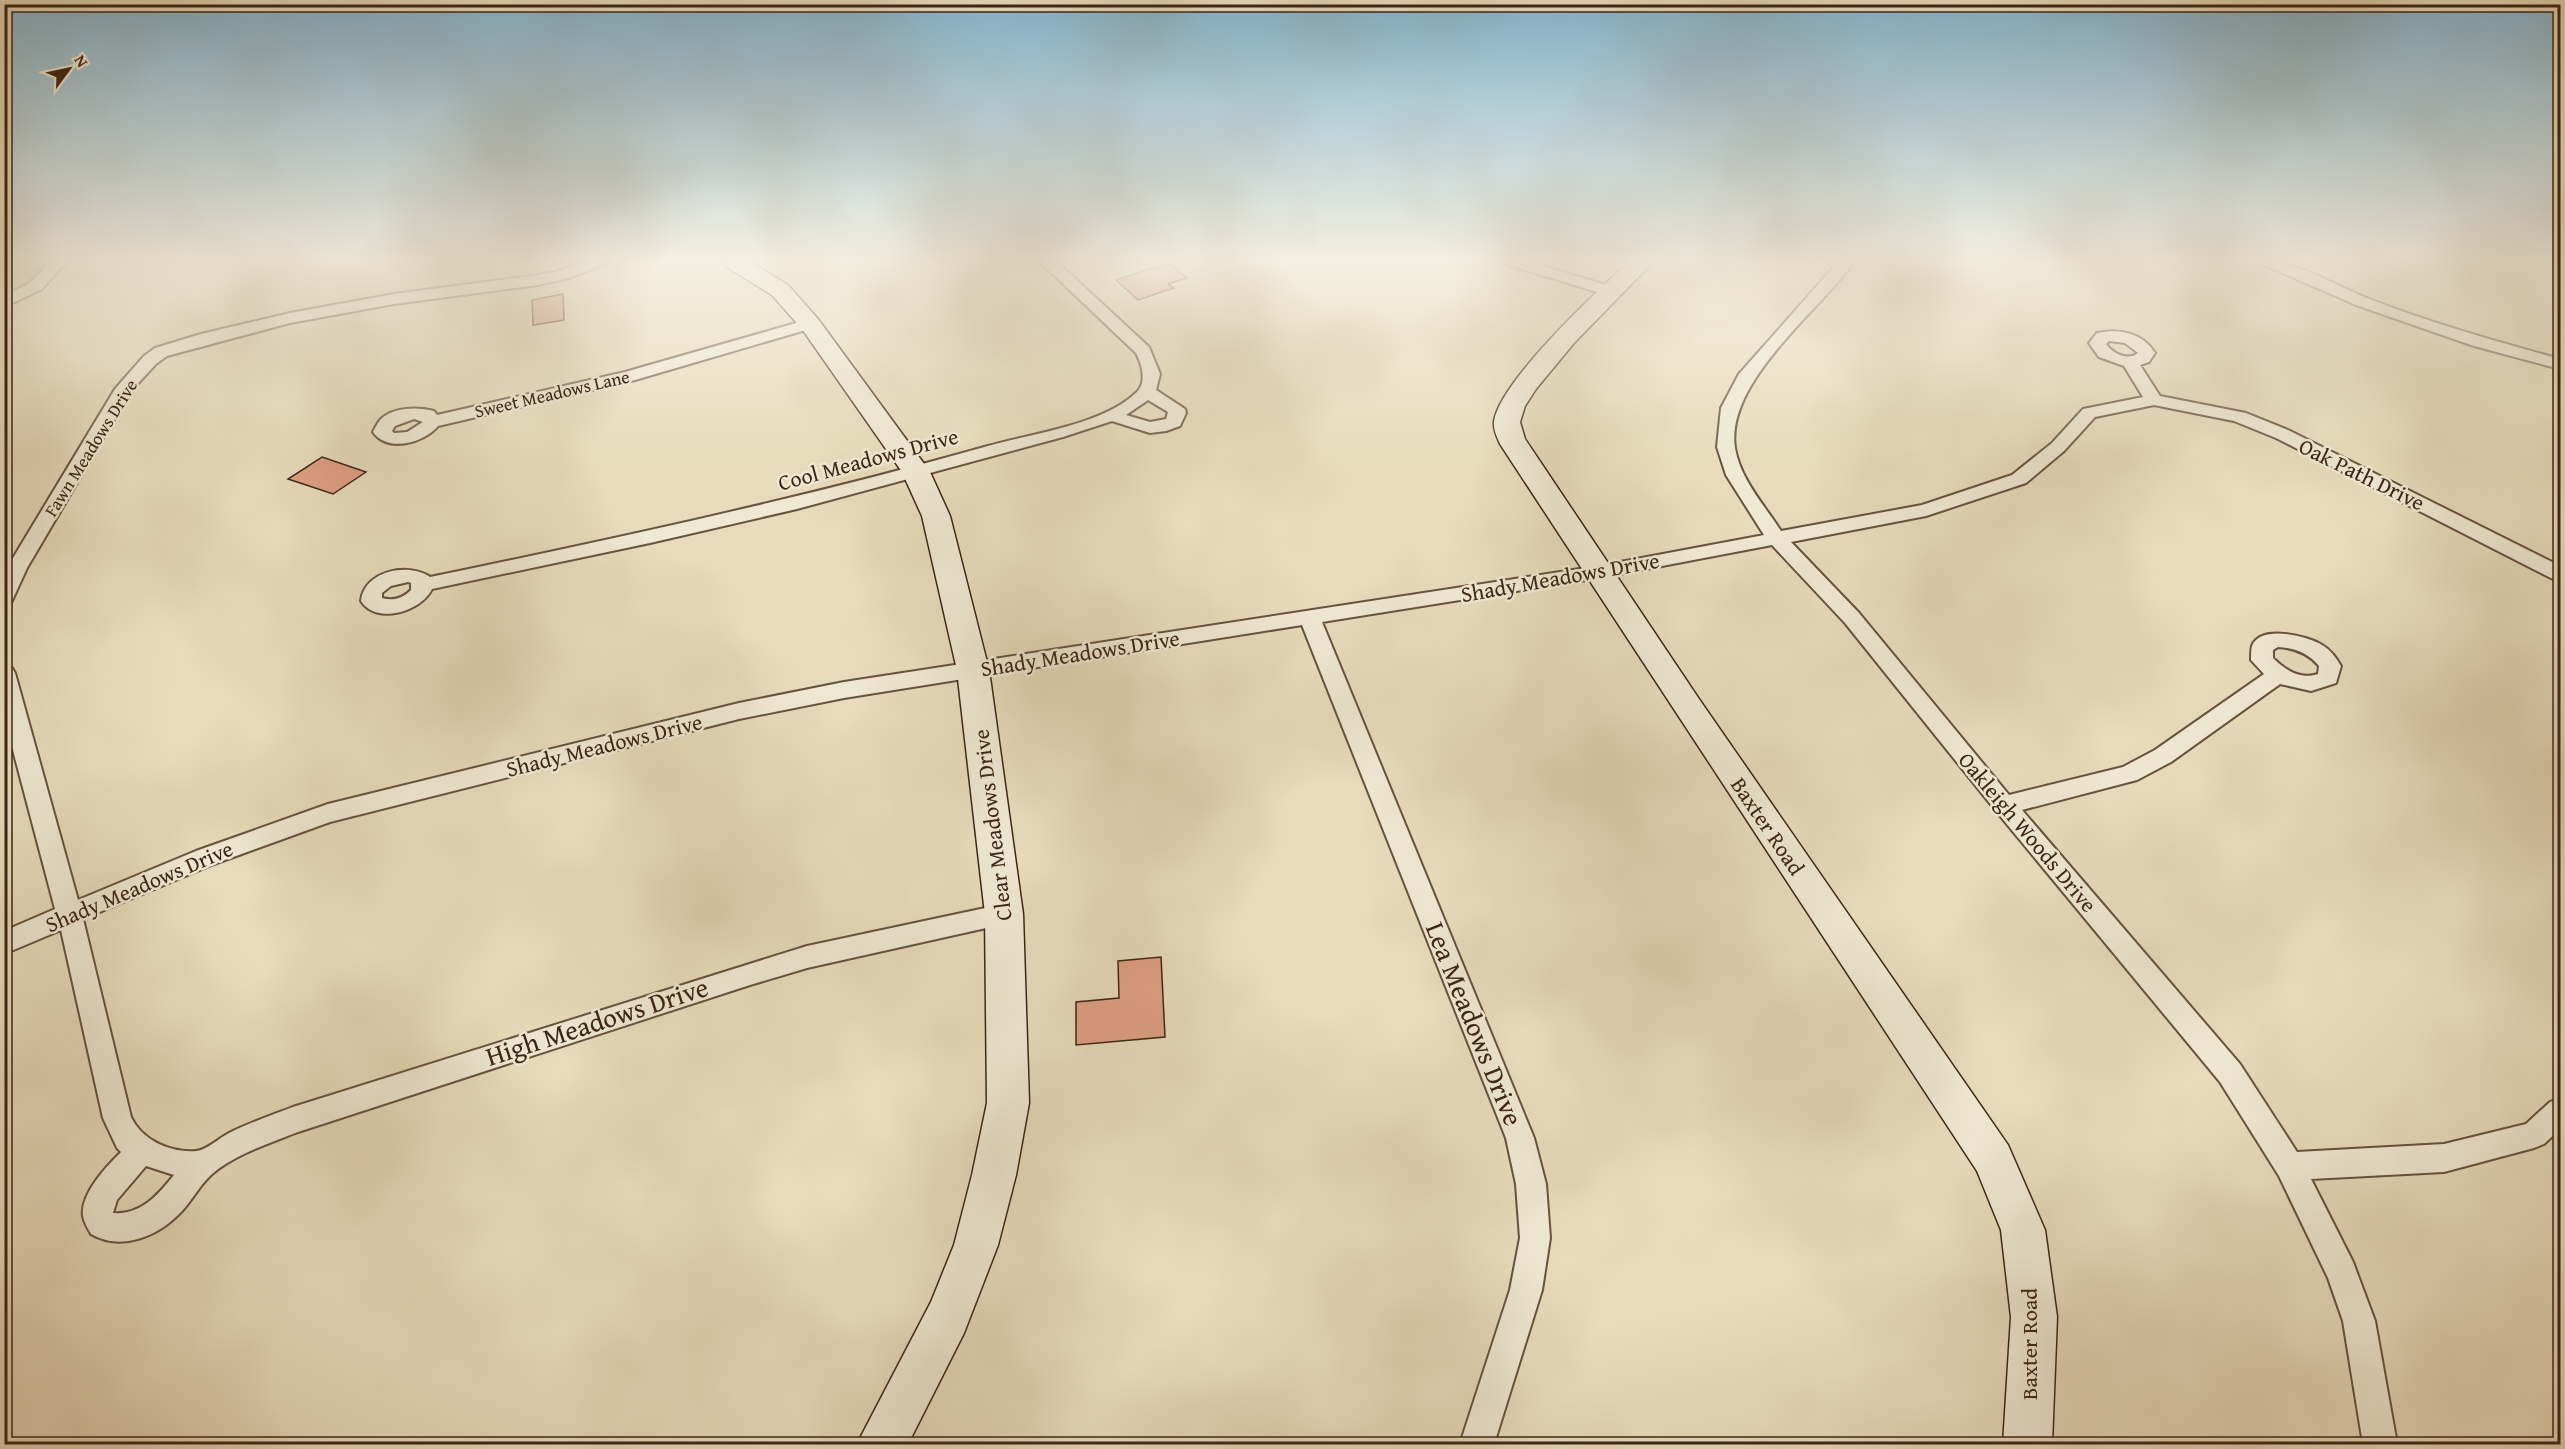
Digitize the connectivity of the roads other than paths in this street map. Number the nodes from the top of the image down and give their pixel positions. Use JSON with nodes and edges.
{"nodes":[{"id":1,"x":246,"y":329,"type":"edge"},
{"id":2,"x":794,"y":329,"type":"edge"},
{"id":3,"x":813,"y":329,"type":"edge"},
{"id":4,"x":1119,"y":329,"type":"edge"},
{"id":5,"x":1575,"y":329,"type":"edge"},
{"id":6,"x":1788,"y":329,"type":"edge"},
{"id":7,"x":2441,"y":329,"type":"edge"},
{"id":8,"x":2128,"y":361,"type":"dead end"},
{"id":9,"x":2560,"y":364,"type":"edge"},
{"id":10,"x":1147,"y":392,"type":"junction"},
{"id":11,"x":2154,"y":400,"type":"junction"},
{"id":12,"x":1112,"y":415,"type":"junction"},
{"id":13,"x":432,"y":422,"type":"dead end"},
{"id":14,"x":916,"y":472,"type":"junction"},
{"id":15,"x":1776,"y":538,"type":"junction"},
{"id":16,"x":1599,"y":572,"type":"junction"},
{"id":17,"x":2560,"y":574,"type":"edge"},
{"id":18,"x":421,"y":585,"type":"dead end"},
{"id":19,"x":4,"y":598,"type":"edge"},
{"id":20,"x":1309,"y":617,"type":"junction"},
{"id":21,"x":973,"y":670,"type":"junction"},
{"id":22,"x":4,"y":673,"type":"edge"},
{"id":23,"x":2279,"y":674,"type":"dead end"},
{"id":24,"x":2004,"y":805,"type":"junction"},
{"id":25,"x":69,"y":914,"type":"junction"},
{"id":26,"x":1004,"y":914,"type":"junction"},
{"id":27,"x":4,"y":943,"type":"edge"},
{"id":28,"x":2560,"y":1111,"type":"edge"},
{"id":29,"x":154,"y":1155,"type":"junction"},
{"id":30,"x":201,"y":1165,"type":"junction"},
{"id":31,"x":2289,"y":1166,"type":"junction"},
{"id":32,"x":882,"y":1444,"type":"edge"},
{"id":33,"x":1477,"y":1444,"type":"edge"},
{"id":34,"x":2028,"y":1444,"type":"edge"},
{"id":35,"x":2380,"y":1444,"type":"edge"}],
"edges":[{"from":1,"to":19,"type":"street","name":"Fawn Meadows Drive"},
{"from":2,"to":13,"type":"street","name":"Sweet Meadows Lane"},
{"from":3,"to":14,"type":"street","name":"Clear Meadows Drive"},
{"from":4,"to":10,"type":"street"},
{"from":5,"to":16,"type":"street","name":"Baxter Road"},
{"from":6,"to":15,"type":"street","name":"Oakleigh Woods Drive"},
{"from":7,"to":9,"type":"street"},
{"from":8,"to":11,"type":"street"},
{"from":10,"to":12,"type":"street","name":"Cool Meadows Drive"},
{"from":10,"to":12,"type":"street"},
{"from":11,"to":15,"type":"street","name":"Shady Meadows Drive"},
{"from":11,"to":17,"type":"street","name":"Oak Path Drive"},
{"from":12,"to":14,"type":"street","name":"Cool Meadows Drive"},
{"from":14,"to":18,"type":"street","name":"Cool Meadows Drive"},
{"from":14,"to":21,"type":"street","name":"Clear Meadows Drive"},
{"from":15,"to":16,"type":"street","name":"Shady Meadows Drive"},
{"from":15,"to":24,"type":"street","name":"Oakleigh Woods Drive"},
{"from":16,"to":20,"type":"street","name":"Shady Meadows Drive"},
{"from":16,"to":34,"type":"street","name":"Baxter Road"},
{"from":20,"to":21,"type":"street","name":"Shady Meadows Drive"},
{"from":20,"to":33,"type":"street","name":"Lea Meadows Drive"},
{"from":21,"to":25,"type":"street","name":"Shady Meadows Drive"},
{"from":21,"to":26,"type":"street","name":"Clear Meadows Drive"},
{"from":22,"to":25,"type":"street"},
{"from":23,"to":24,"type":"street"},
{"from":24,"to":31,"type":"street","name":"Oakleigh Woods Drive"},
{"from":25,"to":27,"type":"street","name":"Shady Meadows Drive"},
{"from":25,"to":29,"type":"street"},
{"from":26,"to":30,"type":"street","name":"High Meadows Drive"},
{"from":26,"to":32,"type":"street","name":"Clear Meadows Drive"},
{"from":28,"to":31,"type":"street"},
{"from":29,"to":30,"type":"street"},
{"from":29,"to":30,"type":"street","name":"High Meadows Drive"},
{"from":31,"to":35,"type":"street","name":"Oakleigh Woods Drive"}]}
